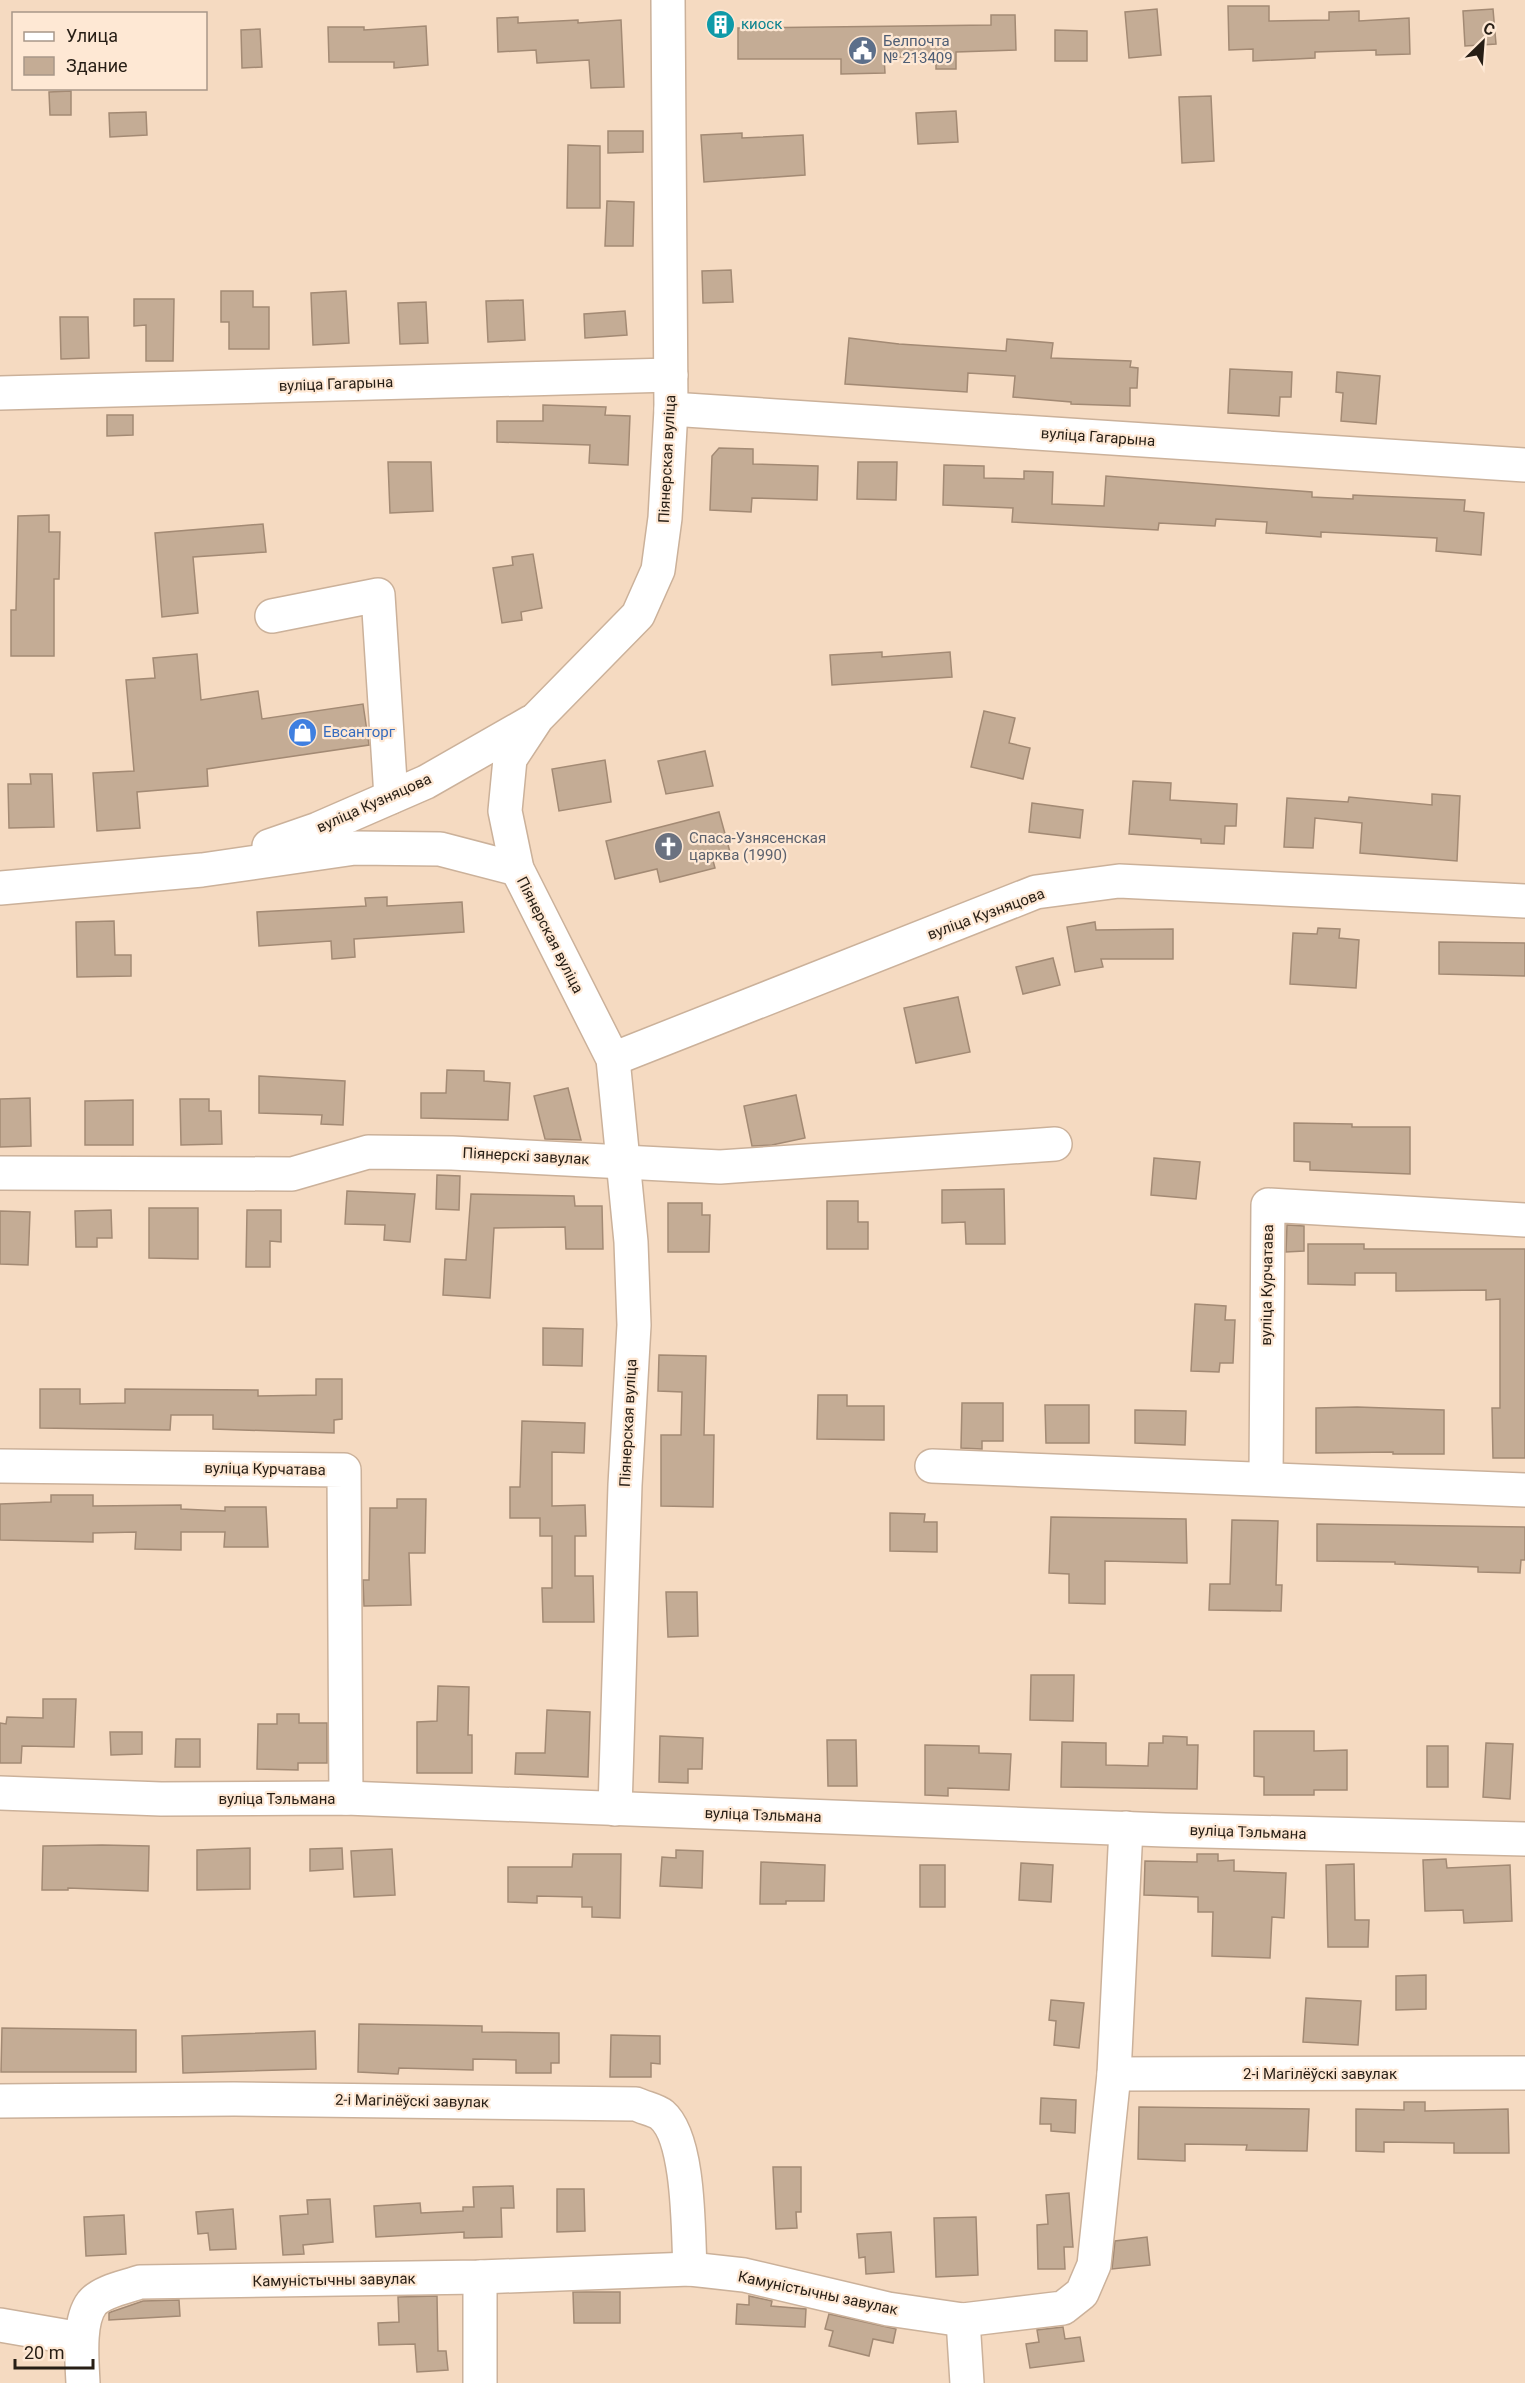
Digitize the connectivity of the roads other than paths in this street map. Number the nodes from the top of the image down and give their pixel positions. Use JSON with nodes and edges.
{"nodes":[{"id":1,"x":668,"y":0,"type":"edge"},
{"id":2,"x":671,"y":375,"type":"junction"},
{"id":3,"x":0,"y":393,"type":"edge"},
{"id":4,"x":671,"y":409,"type":"junction"},
{"id":5,"x":1525,"y":465,"type":"edge"},
{"id":6,"x":272,"y":616,"type":"dead end"},
{"id":7,"x":537,"y":718,"type":"junction"},
{"id":8,"x":391,"y":797,"type":"junction"},
{"id":9,"x":517,"y":869,"type":"junction"},
{"id":10,"x":202,"y":870,"type":"junction"},
{"id":11,"x":0,"y":888,"type":"edge"},
{"id":12,"x":1525,"y":901,"type":"edge"},
{"id":13,"x":613,"y":1059,"type":"junction"},
{"id":14,"x":1055,"y":1144,"type":"dead end"},
{"id":15,"x":623,"y":1161,"type":"junction"},
{"id":16,"x":0,"y":1173,"type":"edge"},
{"id":17,"x":1525,"y":1220,"type":"edge"},
{"id":18,"x":0,"y":1466,"type":"edge"},
{"id":19,"x":932,"y":1466,"type":"dead end"},
{"id":20,"x":1266,"y":1478,"type":"junction"},
{"id":21,"x":1525,"y":1490,"type":"edge"},
{"id":22,"x":0,"y":1794,"type":"edge"},
{"id":23,"x":346,"y":1798,"type":"junction"},
{"id":24,"x":615,"y":1809,"type":"junction"},
{"id":25,"x":1126,"y":1828,"type":"junction"},
{"id":26,"x":1525,"y":1839,"type":"edge"},
{"id":27,"x":1525,"y":2073,"type":"edge"},
{"id":28,"x":1114,"y":2074,"type":"junction"},
{"id":29,"x":0,"y":2102,"type":"edge"},
{"id":30,"x":690,"y":2269,"type":"junction"},
{"id":31,"x":480,"y":2277,"type":"junction"},
{"id":32,"x":963,"y":2320,"type":"junction"},
{"id":33,"x":0,"y":2325,"type":"edge"},
{"id":34,"x":81,"y":2339,"type":"junction"},
{"id":35,"x":83,"y":2383,"type":"edge"},
{"id":36,"x":480,"y":2383,"type":"edge"},
{"id":37,"x":967,"y":2383,"type":"edge"}],
"edges":[{"from":1,"to":2,"type":"street","name":"Піянерская вуліца"},
{"from":2,"to":3,"type":"street","name":"вуліца Гагарына"},
{"from":2,"to":4,"type":"street","name":"Піянерская вуліца"},
{"from":4,"to":5,"type":"street","name":"вуліца Гагарына"},
{"from":4,"to":7,"type":"street","name":"Піянерская вуліца"},
{"from":6,"to":8,"type":"street"},
{"from":7,"to":8,"type":"street","name":"вуліца Кузняцова"},
{"from":7,"to":9,"type":"street","name":"Піянерская вуліца"},
{"from":8,"to":10,"type":"street","name":"вуліца Кузняцова"},
{"from":9,"to":10,"type":"street","name":"вуліца Кузняцова"},
{"from":9,"to":13,"type":"street","name":"Піянерская вуліца"},
{"from":10,"to":11,"type":"street","name":"вуліца Кузняцова"},
{"from":12,"to":13,"type":"street","name":"вуліца Кузняцова"},
{"from":13,"to":15,"type":"street","name":"Піянерская вуліца"},
{"from":14,"to":15,"type":"street","name":"Піянерскі завулак"},
{"from":15,"to":16,"type":"street","name":"Піянерскі завулак"},
{"from":15,"to":24,"type":"street","name":"Піянерская вуліца"},
{"from":17,"to":20,"type":"street","name":"вуліца Курчатава"},
{"from":18,"to":23,"type":"street","name":"вуліца Курчатава"},
{"from":19,"to":20,"type":"street"},
{"from":20,"to":21,"type":"street"},
{"from":22,"to":23,"type":"street","name":"вуліца Тэльмана"},
{"from":23,"to":24,"type":"street","name":"вуліца Тэльмана"},
{"from":24,"to":25,"type":"street","name":"вуліца Тэльмана"},
{"from":25,"to":26,"type":"street","name":"вуліца Тэльмана"},
{"from":25,"to":28,"type":"street","name":"Камуністычны завулак"},
{"from":27,"to":28,"type":"street","name":"2-і Магілёўскі завулак"},
{"from":28,"to":32,"type":"street","name":"Камуністычны завулак"},
{"from":29,"to":30,"type":"street","name":"2-і Магілёўскі завулак"},
{"from":30,"to":31,"type":"street","name":"Камуністычны завулак"},
{"from":30,"to":32,"type":"street","name":"Камуністычны завулак"},
{"from":31,"to":34,"type":"street","name":"Камуністычны завулак"},
{"from":31,"to":36,"type":"street"},
{"from":32,"to":37,"type":"street"},
{"from":33,"to":34,"type":"street"},
{"from":34,"to":35,"type":"street","name":"Камуністычны завулак"}]}
